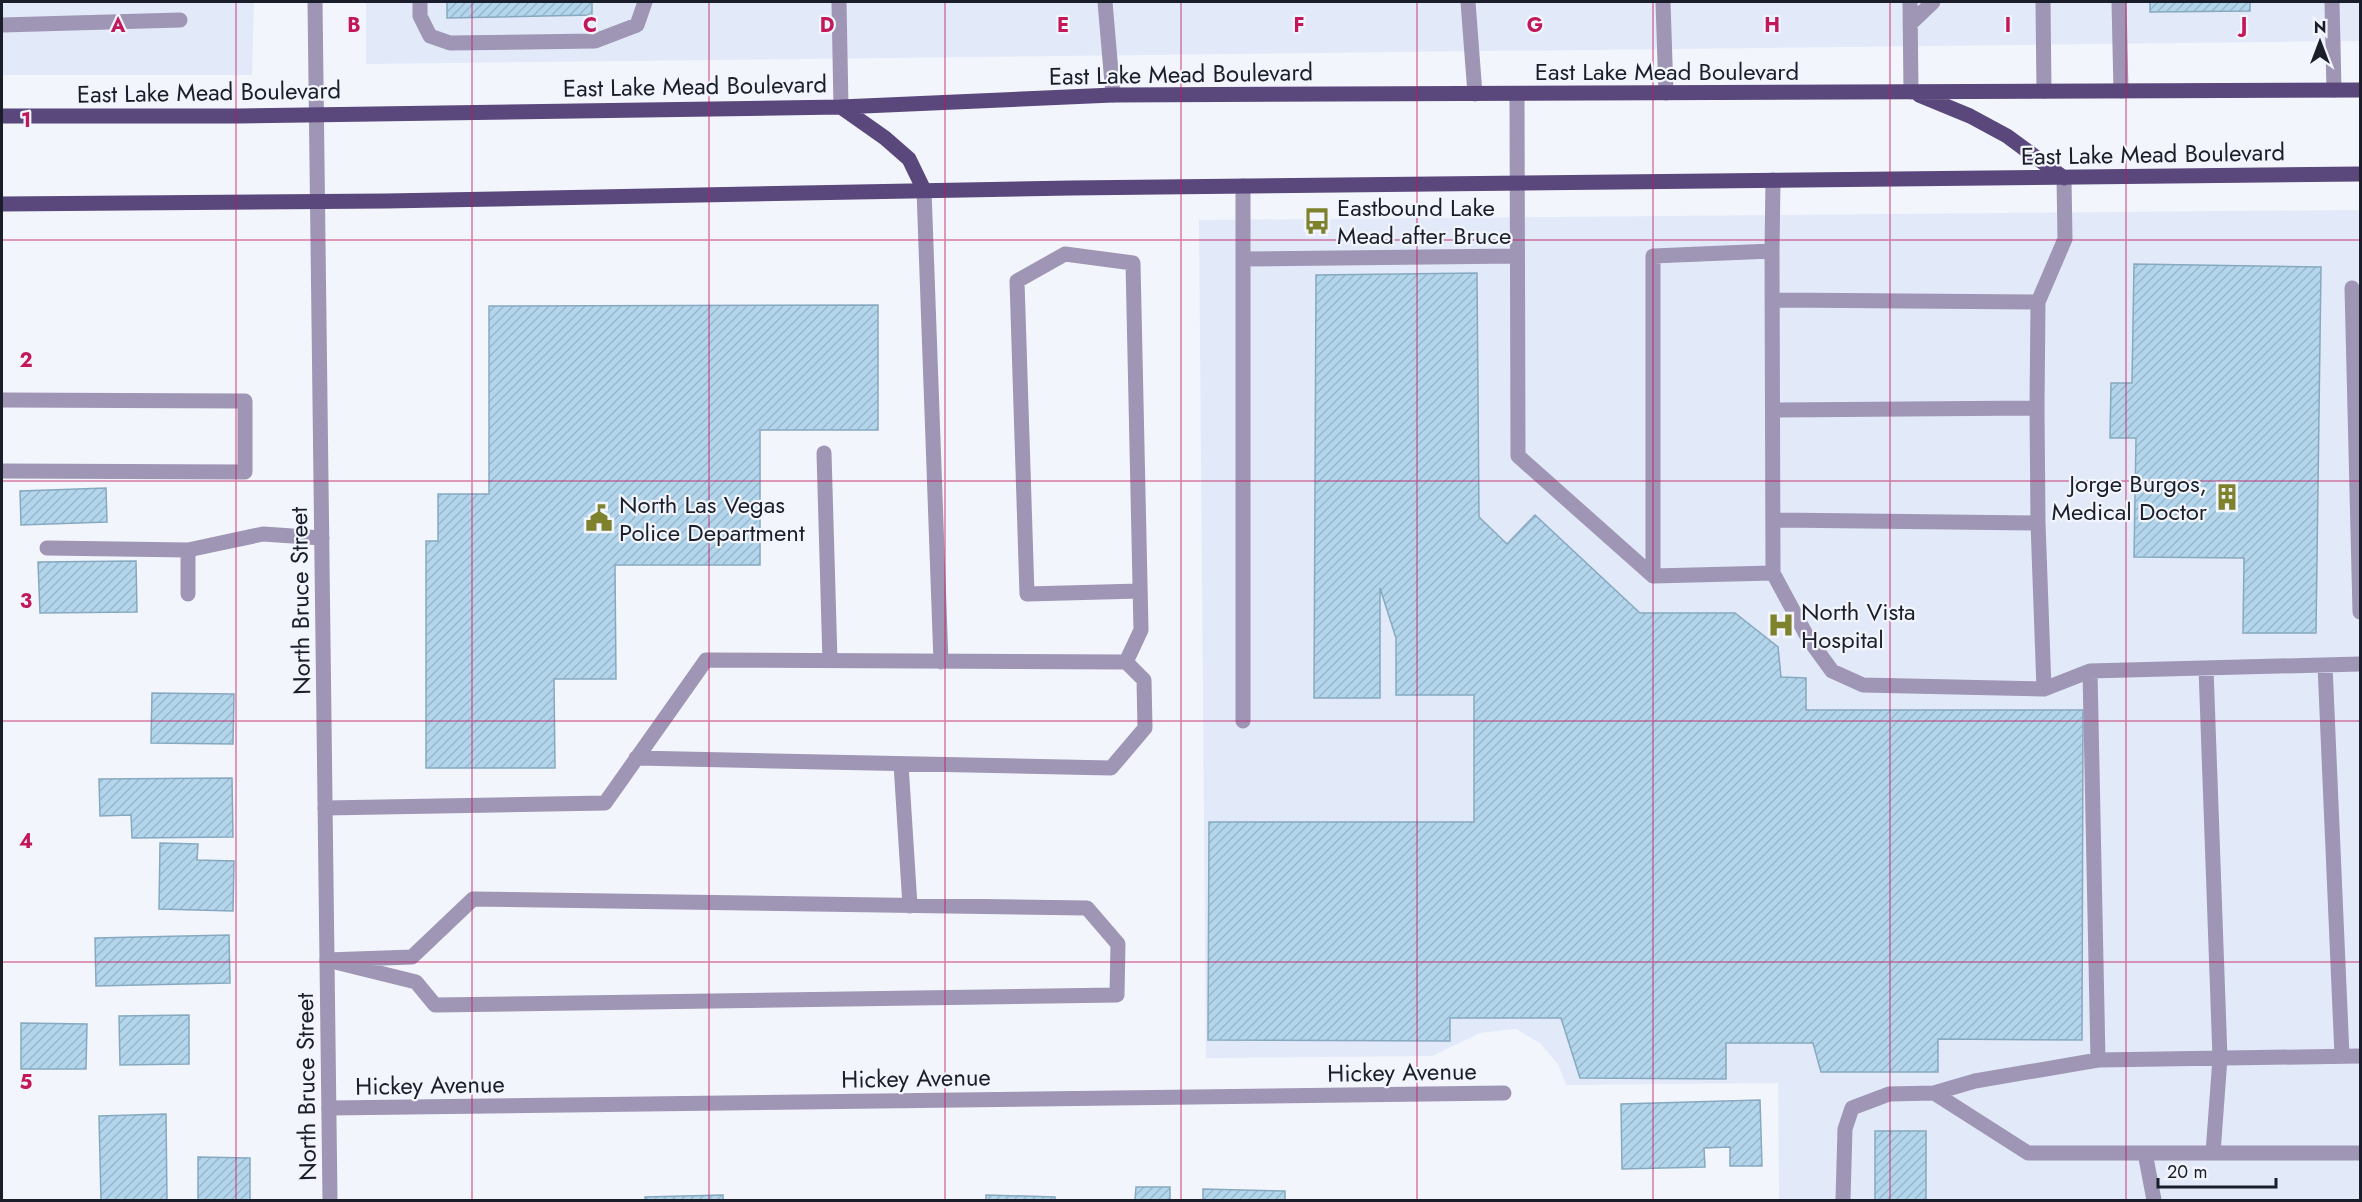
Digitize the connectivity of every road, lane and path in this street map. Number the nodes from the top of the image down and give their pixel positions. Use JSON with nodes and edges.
{"nodes":[{"id":1,"x":315,"y":2,"type":"edge"},
{"id":2,"x":420,"y":2,"type":"edge"},
{"id":3,"x":645,"y":2,"type":"edge"},
{"id":4,"x":839,"y":2,"type":"edge"},
{"id":5,"x":1105,"y":2,"type":"edge"},
{"id":6,"x":1468,"y":2,"type":"edge"},
{"id":7,"x":1910,"y":2,"type":"edge"},
{"id":8,"x":1933,"y":2,"type":"edge"},
{"id":9,"x":2043,"y":2,"type":"edge"},
{"id":10,"x":2119,"y":2,"type":"edge"},
{"id":11,"x":2332,"y":2,"type":"edge"},
{"id":12,"x":1666,"y":3,"type":"edge"},
{"id":13,"x":180,"y":20,"type":"dead end"},
{"id":14,"x":1910,"y":24,"type":"junction"},
{"id":15,"x":2,"y":25,"type":"edge"},
{"id":16,"x":2334,"y":90,"type":"junction"},
{"id":17,"x":2361,"y":90,"type":"edge"},
{"id":18,"x":2044,"y":91,"type":"junction"},
{"id":19,"x":2121,"y":91,"type":"junction"},
{"id":20,"x":1911,"y":92,"type":"junction"},
{"id":21,"x":1666,"y":93,"type":"junction"},
{"id":22,"x":1475,"y":94,"type":"junction"},
{"id":23,"x":1517,"y":94,"type":"junction"},
{"id":24,"x":1113,"y":95,"type":"junction"},
{"id":25,"x":841,"y":106,"type":"junction"},
{"id":26,"x":316,"y":114,"type":"junction"},
{"id":27,"x":2,"y":116,"type":"edge"},
{"id":28,"x":2361,"y":174,"type":"edge"},
{"id":29,"x":2064,"y":178,"type":"junction"},
{"id":30,"x":1773,"y":180,"type":"junction"},
{"id":31,"x":1517,"y":183,"type":"junction"},
{"id":32,"x":1243,"y":186,"type":"junction"},
{"id":33,"x":924,"y":190,"type":"junction"},
{"id":34,"x":318,"y":202,"type":"junction"},
{"id":35,"x":2,"y":204,"type":"edge"},
{"id":36,"x":1772,"y":251,"type":"junction"},
{"id":37,"x":1517,"y":256,"type":"junction"},
{"id":38,"x":1243,"y":259,"type":"junction"},
{"id":39,"x":2352,"y":288,"type":"dead end"},
{"id":40,"x":1772,"y":300,"type":"junction"},
{"id":41,"x":2038,"y":302,"type":"junction"},
{"id":42,"x":2,"y":400,"type":"edge"},
{"id":43,"x":2037,"y":408,"type":"junction"},
{"id":44,"x":1773,"y":410,"type":"junction"},
{"id":45,"x":824,"y":453,"type":"dead end"},
{"id":46,"x":2,"y":471,"type":"edge"},
{"id":47,"x":1773,"y":520,"type":"junction"},
{"id":48,"x":2038,"y":523,"type":"junction"},
{"id":49,"x":322,"y":538,"type":"junction"},
{"id":50,"x":46,"y":548,"type":"dead end"},
{"id":51,"x":188,"y":550,"type":"junction"},
{"id":52,"x":1773,"y":573,"type":"junction"},
{"id":53,"x":1653,"y":576,"type":"junction"},
{"id":54,"x":1140,"y":591,"type":"junction"},
{"id":55,"x":188,"y":594,"type":"dead end"},
{"id":56,"x":2361,"y":612,"type":"edge"},
{"id":57,"x":830,"y":661,"type":"junction"},
{"id":58,"x":941,"y":662,"type":"junction"},
{"id":59,"x":1126,"y":662,"type":"junction"},
{"id":60,"x":2361,"y":664,"type":"edge"},
{"id":61,"x":2325,"y":665,"type":"junction"},
{"id":62,"x":2206,"y":668,"type":"junction"},
{"id":63,"x":2090,"y":671,"type":"junction"},
{"id":64,"x":2044,"y":688,"type":"junction"},
{"id":65,"x":1243,"y":722,"type":"dead end"},
{"id":66,"x":636,"y":758,"type":"junction"},
{"id":67,"x":901,"y":764,"type":"junction"},
{"id":68,"x":325,"y":808,"type":"junction"},
{"id":69,"x":910,"y":906,"type":"junction"},
{"id":70,"x":327,"y":960,"type":"junction"},
{"id":71,"x":2342,"y":1056,"type":"junction"},
{"id":72,"x":2361,"y":1056,"type":"edge"},
{"id":73,"x":2220,"y":1058,"type":"junction"},
{"id":74,"x":2098,"y":1060,"type":"junction"},
{"id":75,"x":1504,"y":1093,"type":"dead end"},
{"id":76,"x":1934,"y":1093,"type":"junction"},
{"id":77,"x":329,"y":1108,"type":"junction"},
{"id":78,"x":2145,"y":1153,"type":"junction"},
{"id":79,"x":2213,"y":1153,"type":"junction"},
{"id":80,"x":2361,"y":1153,"type":"edge"},
{"id":81,"x":330,"y":1200,"type":"edge"},
{"id":82,"x":1843,"y":1200,"type":"edge"},
{"id":83,"x":2154,"y":1200,"type":"edge"}],
"edges":[{"from":1,"to":26,"type":"street","name":"North Bruce Street"},
{"from":2,"to":3,"type":"street"},
{"from":4,"to":25,"type":"street"},
{"from":5,"to":24,"type":"street"},
{"from":6,"to":22,"type":"street"},
{"from":7,"to":14,"type":"street"},
{"from":8,"to":14,"type":"street"},
{"from":9,"to":18,"type":"street"},
{"from":10,"to":19,"type":"street"},
{"from":11,"to":16,"type":"street"},
{"from":12,"to":21,"type":"street"},
{"from":13,"to":15,"type":"street"},
{"from":14,"to":20,"type":"street"},
{"from":16,"to":17,"type":"main road","name":"East Lake Mead Boulevard"},
{"from":16,"to":19,"type":"main road","name":"East Lake Mead Boulevard"},
{"from":18,"to":19,"type":"main road","name":"East Lake Mead Boulevard"},
{"from":18,"to":20,"type":"main road","name":"East Lake Mead Boulevard"},
{"from":20,"to":21,"type":"main road","name":"East Lake Mead Boulevard"},
{"from":20,"to":29,"type":"main road"},
{"from":21,"to":23,"type":"main road","name":"East Lake Mead Boulevard"},
{"from":22,"to":23,"type":"main road","name":"East Lake Mead Boulevard"},
{"from":22,"to":24,"type":"main road","name":"East Lake Mead Boulevard"},
{"from":23,"to":31,"type":"street"},
{"from":24,"to":25,"type":"main road","name":"East Lake Mead Boulevard"},
{"from":25,"to":26,"type":"main road","name":"East Lake Mead Boulevard"},
{"from":25,"to":33,"type":"main road"},
{"from":26,"to":27,"type":"main road","name":"East Lake Mead Boulevard"},
{"from":26,"to":34,"type":"street","name":"North Bruce Street"},
{"from":28,"to":29,"type":"main road","name":"East Lake Mead Boulevard"},
{"from":29,"to":30,"type":"main road","name":"East Lake Mead Boulevard"},
{"from":29,"to":41,"type":"street"},
{"from":30,"to":31,"type":"main road","name":"East Lake Mead Boulevard"},
{"from":30,"to":36,"type":"street"},
{"from":31,"to":32,"type":"main road","name":"East Lake Mead Boulevard"},
{"from":31,"to":37,"type":"street"},
{"from":32,"to":33,"type":"main road","name":"East Lake Mead Boulevard"},
{"from":32,"to":38,"type":"street"},
{"from":33,"to":34,"type":"main road","name":"East Lake Mead Boulevard"},
{"from":33,"to":58,"type":"street"},
{"from":34,"to":35,"type":"main road","name":"East Lake Mead Boulevard"},
{"from":34,"to":49,"type":"street","name":"North Bruce Street"},
{"from":36,"to":40,"type":"street"},
{"from":36,"to":53,"type":"street"},
{"from":37,"to":38,"type":"street"},
{"from":37,"to":53,"type":"street"},
{"from":38,"to":65,"type":"street"},
{"from":39,"to":56,"type":"street"},
{"from":40,"to":41,"type":"street"},
{"from":40,"to":44,"type":"street"},
{"from":41,"to":43,"type":"street"},
{"from":42,"to":46,"type":"street"},
{"from":43,"to":44,"type":"street"},
{"from":43,"to":48,"type":"street"},
{"from":44,"to":47,"type":"street"},
{"from":45,"to":57,"type":"street"},
{"from":47,"to":48,"type":"street"},
{"from":47,"to":52,"type":"street"},
{"from":48,"to":64,"type":"street"},
{"from":49,"to":51,"type":"street"},
{"from":49,"to":68,"type":"street","name":"North Bruce Street"},
{"from":50,"to":51,"type":"street"},
{"from":51,"to":55,"type":"street"},
{"from":52,"to":53,"type":"street"},
{"from":52,"to":64,"type":"street"},
{"from":54,"to":54,"type":"street"},
{"from":54,"to":59,"type":"street"},
{"from":57,"to":58,"type":"street"},
{"from":57,"to":66,"type":"street"},
{"from":58,"to":59,"type":"street"},
{"from":59,"to":67,"type":"street"},
{"from":60,"to":61,"type":"street"},
{"from":61,"to":62,"type":"street"},
{"from":61,"to":71,"type":"street"},
{"from":62,"to":63,"type":"street"},
{"from":62,"to":73,"type":"street"},
{"from":63,"to":64,"type":"street"},
{"from":63,"to":74,"type":"street"},
{"from":66,"to":67,"type":"street"},
{"from":66,"to":68,"type":"street"},
{"from":67,"to":69,"type":"street"},
{"from":68,"to":70,"type":"street","name":"North Bruce Street"},
{"from":69,"to":70,"type":"street"},
{"from":69,"to":70,"type":"street"},
{"from":70,"to":77,"type":"street","name":"North Bruce Street"},
{"from":71,"to":72,"type":"street"},
{"from":71,"to":73,"type":"street"},
{"from":73,"to":74,"type":"street"},
{"from":73,"to":79,"type":"street"},
{"from":74,"to":76,"type":"street"},
{"from":75,"to":77,"type":"street","name":"Hickey Avenue"},
{"from":76,"to":78,"type":"street"},
{"from":76,"to":82,"type":"street"},
{"from":77,"to":81,"type":"street","name":"North Bruce Street"},
{"from":78,"to":79,"type":"street"},
{"from":78,"to":83,"type":"street"},
{"from":79,"to":80,"type":"street"}]}
